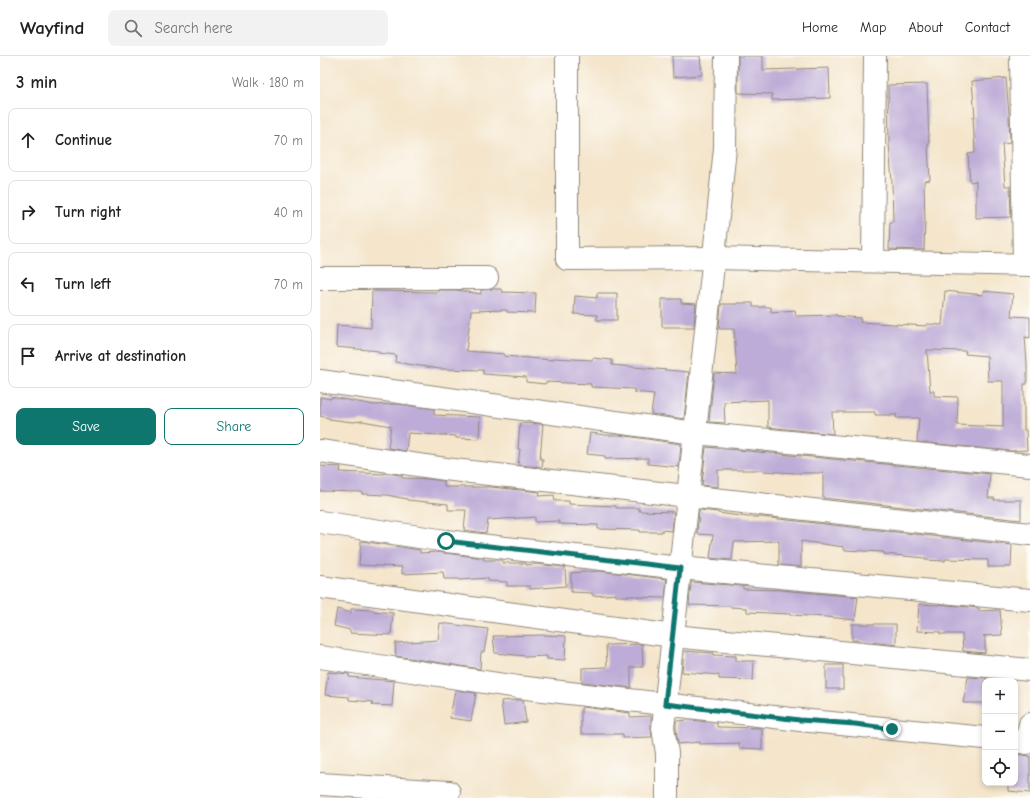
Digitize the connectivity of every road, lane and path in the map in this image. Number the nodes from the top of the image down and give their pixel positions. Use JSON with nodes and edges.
{"nodes":[{"id":1,"x":567,"y":56,"type":"edge"},
{"id":2,"x":726,"y":56,"type":"edge"},
{"id":3,"x":875,"y":56,"type":"edge"},
{"id":4,"x":1021,"y":56,"type":"edge"},
{"id":5,"x":1026,"y":85,"type":"edge"},
{"id":6,"x":714,"y":258,"type":"junction"},
{"id":7,"x":873,"y":261,"type":"junction"},
{"id":8,"x":1027,"y":264,"type":"edge"},
{"id":9,"x":320,"y":278,"type":"edge"},
{"id":10,"x":487,"y":278,"type":"dead end"},
{"id":11,"x":320,"y":381,"type":"edge"},
{"id":12,"x":695,"y":434,"type":"junction"},
{"id":13,"x":320,"y":451,"type":"edge"},
{"id":14,"x":1030,"y":465,"type":"edge"},
{"id":15,"x":688,"y":497,"type":"junction"},
{"id":16,"x":320,"y":522,"type":"edge"},
{"id":17,"x":1030,"y":534,"type":"edge"},
{"id":18,"x":680,"y":568,"type":"junction"},
{"id":19,"x":320,"y":587,"type":"edge"},
{"id":20,"x":1030,"y":600,"type":"edge"},
{"id":21,"x":673,"y":636,"type":"junction"},
{"id":22,"x":320,"y":657,"type":"edge"},
{"id":23,"x":1030,"y":670,"type":"edge"},
{"id":24,"x":665,"y":704,"type":"junction"},
{"id":25,"x":1030,"y":724,"type":"edge"},
{"id":26,"x":982,"y":738,"type":"edge"},
{"id":27,"x":1018,"y":742,"type":"edge"},
{"id":28,"x":320,"y":784,"type":"edge"},
{"id":29,"x":449,"y":792,"type":"dead end"},
{"id":30,"x":666,"y":798,"type":"edge"}],
"edges":[{"from":1,"to":6,"type":"street"},
{"from":2,"to":6,"type":"street"},
{"from":3,"to":7,"type":"street"},
{"from":4,"to":5,"type":"street"},
{"from":5,"to":8,"type":"street"},
{"from":6,"to":7,"type":"street"},
{"from":6,"to":12,"type":"street"},
{"from":7,"to":8,"type":"street"},
{"from":9,"to":10,"type":"street"},
{"from":11,"to":12,"type":"street"},
{"from":12,"to":14,"type":"street"},
{"from":12,"to":15,"type":"street"},
{"from":13,"to":15,"type":"street"},
{"from":15,"to":17,"type":"street"},
{"from":15,"to":18,"type":"street"},
{"from":16,"to":18,"type":"street"},
{"from":18,"to":20,"type":"street"},
{"from":18,"to":21,"type":"street"},
{"from":19,"to":21,"type":"street"},
{"from":21,"to":23,"type":"street"},
{"from":21,"to":24,"type":"street"},
{"from":22,"to":24,"type":"street"},
{"from":24,"to":26,"type":"street"},
{"from":24,"to":30,"type":"street"},
{"from":25,"to":27,"type":"street"},
{"from":28,"to":29,"type":"street"}]}
